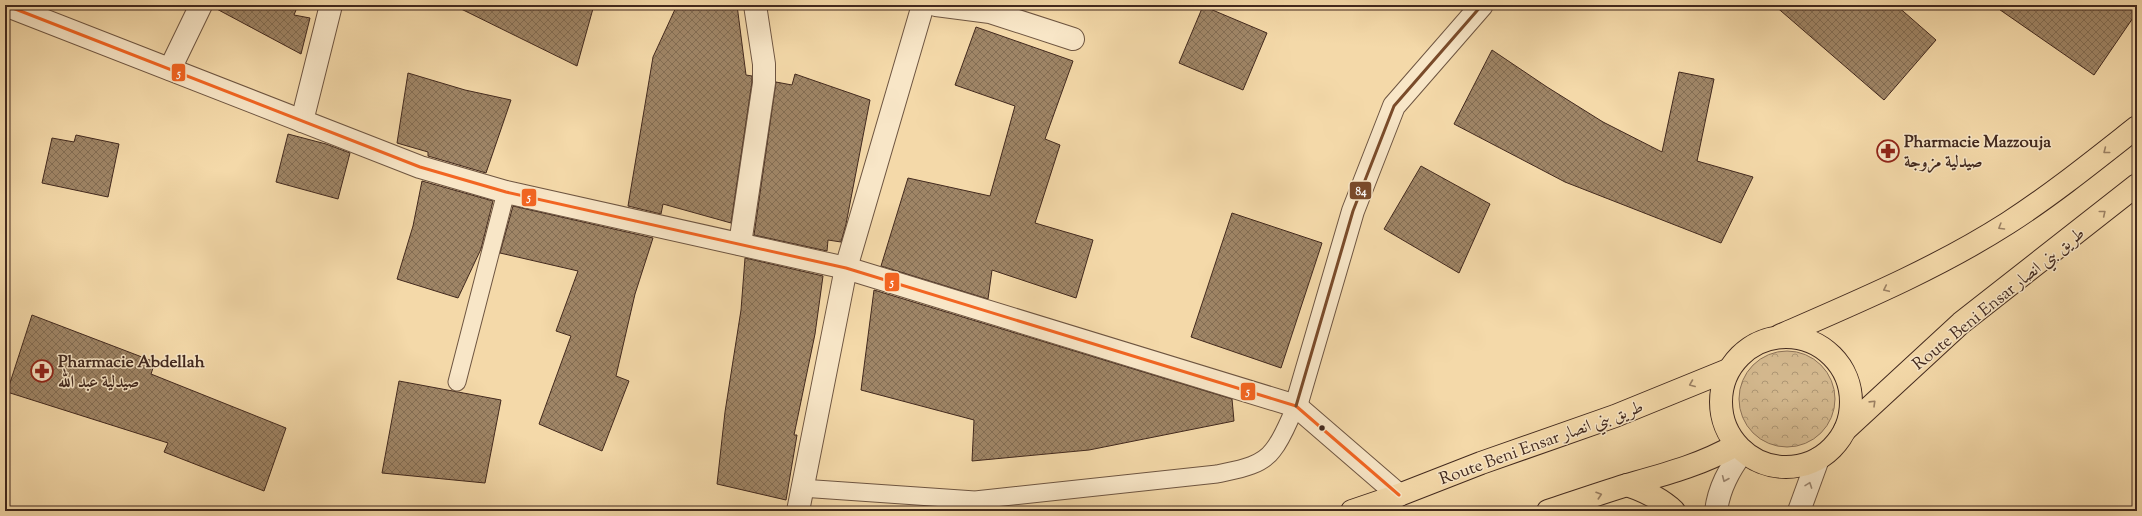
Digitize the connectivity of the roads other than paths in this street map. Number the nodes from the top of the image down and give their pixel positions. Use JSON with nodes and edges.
{"nodes":[{"id":1,"x":5,"y":5,"type":"edge"},
{"id":2,"x":201,"y":5,"type":"edge"},
{"id":3,"x":331,"y":5,"type":"edge"},
{"id":4,"x":755,"y":5,"type":"edge"},
{"id":5,"x":923,"y":5,"type":"edge"},
{"id":6,"x":936,"y":5,"type":"edge"},
{"id":7,"x":1482,"y":5,"type":"edge"},
{"id":8,"x":991,"y":9,"type":"edge"},
{"id":9,"x":1073,"y":39,"type":"dead end"},
{"id":10,"x":170,"y":69,"type":"junction"},
{"id":11,"x":302,"y":121,"type":"junction"},
{"id":12,"x":2137,"y":127,"type":"edge"},
{"id":13,"x":2137,"y":185,"type":"edge"},
{"id":14,"x":506,"y":192,"type":"junction"},
{"id":15,"x":740,"y":244,"type":"junction"},
{"id":16,"x":846,"y":268,"type":"junction"},
{"id":17,"x":1779,"y":336,"type":"junction"},
{"id":18,"x":1728,"y":370,"type":"junction"},
{"id":19,"x":457,"y":382,"type":"dead end"},
{"id":20,"x":1296,"y":406,"type":"junction"},
{"id":21,"x":1845,"y":430,"type":"junction"},
{"id":22,"x":1739,"y":448,"type":"junction"},
{"id":23,"x":1818,"y":459,"type":"junction"},
{"id":24,"x":1627,"y":485,"type":"junction"},
{"id":25,"x":801,"y":488,"type":"junction"},
{"id":26,"x":1399,"y":495,"type":"junction"},
{"id":27,"x":798,"y":511,"type":"edge"},
{"id":28,"x":1352,"y":511,"type":"edge"},
{"id":29,"x":1548,"y":511,"type":"edge"},
{"id":30,"x":1674,"y":511,"type":"edge"},
{"id":31,"x":1716,"y":511,"type":"edge"},
{"id":32,"x":1799,"y":511,"type":"edge"}],
"edges":[{"from":1,"to":10,"type":"street"},
{"from":2,"to":10,"type":"street"},
{"from":3,"to":11,"type":"street"},
{"from":4,"to":15,"type":"street"},
{"from":5,"to":16,"type":"street"},
{"from":6,"to":8,"type":"street"},
{"from":7,"to":20,"type":"street"},
{"from":8,"to":9,"type":"street"},
{"from":10,"to":11,"type":"street"},
{"from":11,"to":14,"type":"street"},
{"from":12,"to":17,"type":"highway","one_way":true},
{"from":21,"to":13,"type":"highway","name":"Route Beni Ensar طريق بني انصار","one_way":true},
{"from":14,"to":15,"type":"street"},
{"from":14,"to":19,"type":"lane"},
{"from":15,"to":16,"type":"street"},
{"from":16,"to":20,"type":"street"},
{"from":16,"to":25,"type":"street"},
{"from":17,"to":18,"type":"highway"},
{"from":17,"to":21,"type":"highway"},
{"from":18,"to":22,"type":"highway"},
{"from":18,"to":26,"type":"highway","name":"Route Beni Ensar طريق بني انصار","one_way":true},
{"from":20,"to":25,"type":"lane"},
{"from":20,"to":26,"type":"street"},
{"from":21,"to":23,"type":"highway"},
{"from":22,"to":23,"type":"highway"},
{"from":22,"to":24,"type":"highway"},
{"from":22,"to":31,"type":"street","one_way":true},
{"from":32,"to":23,"type":"street","one_way":true},
{"from":29,"to":24,"type":"highway","one_way":true},
{"from":24,"to":30,"type":"highway"},
{"from":25,"to":27,"type":"street"},
{"from":26,"to":28,"type":"highway","name":"Route Beni Ensar طريق بني انصار"}]}
